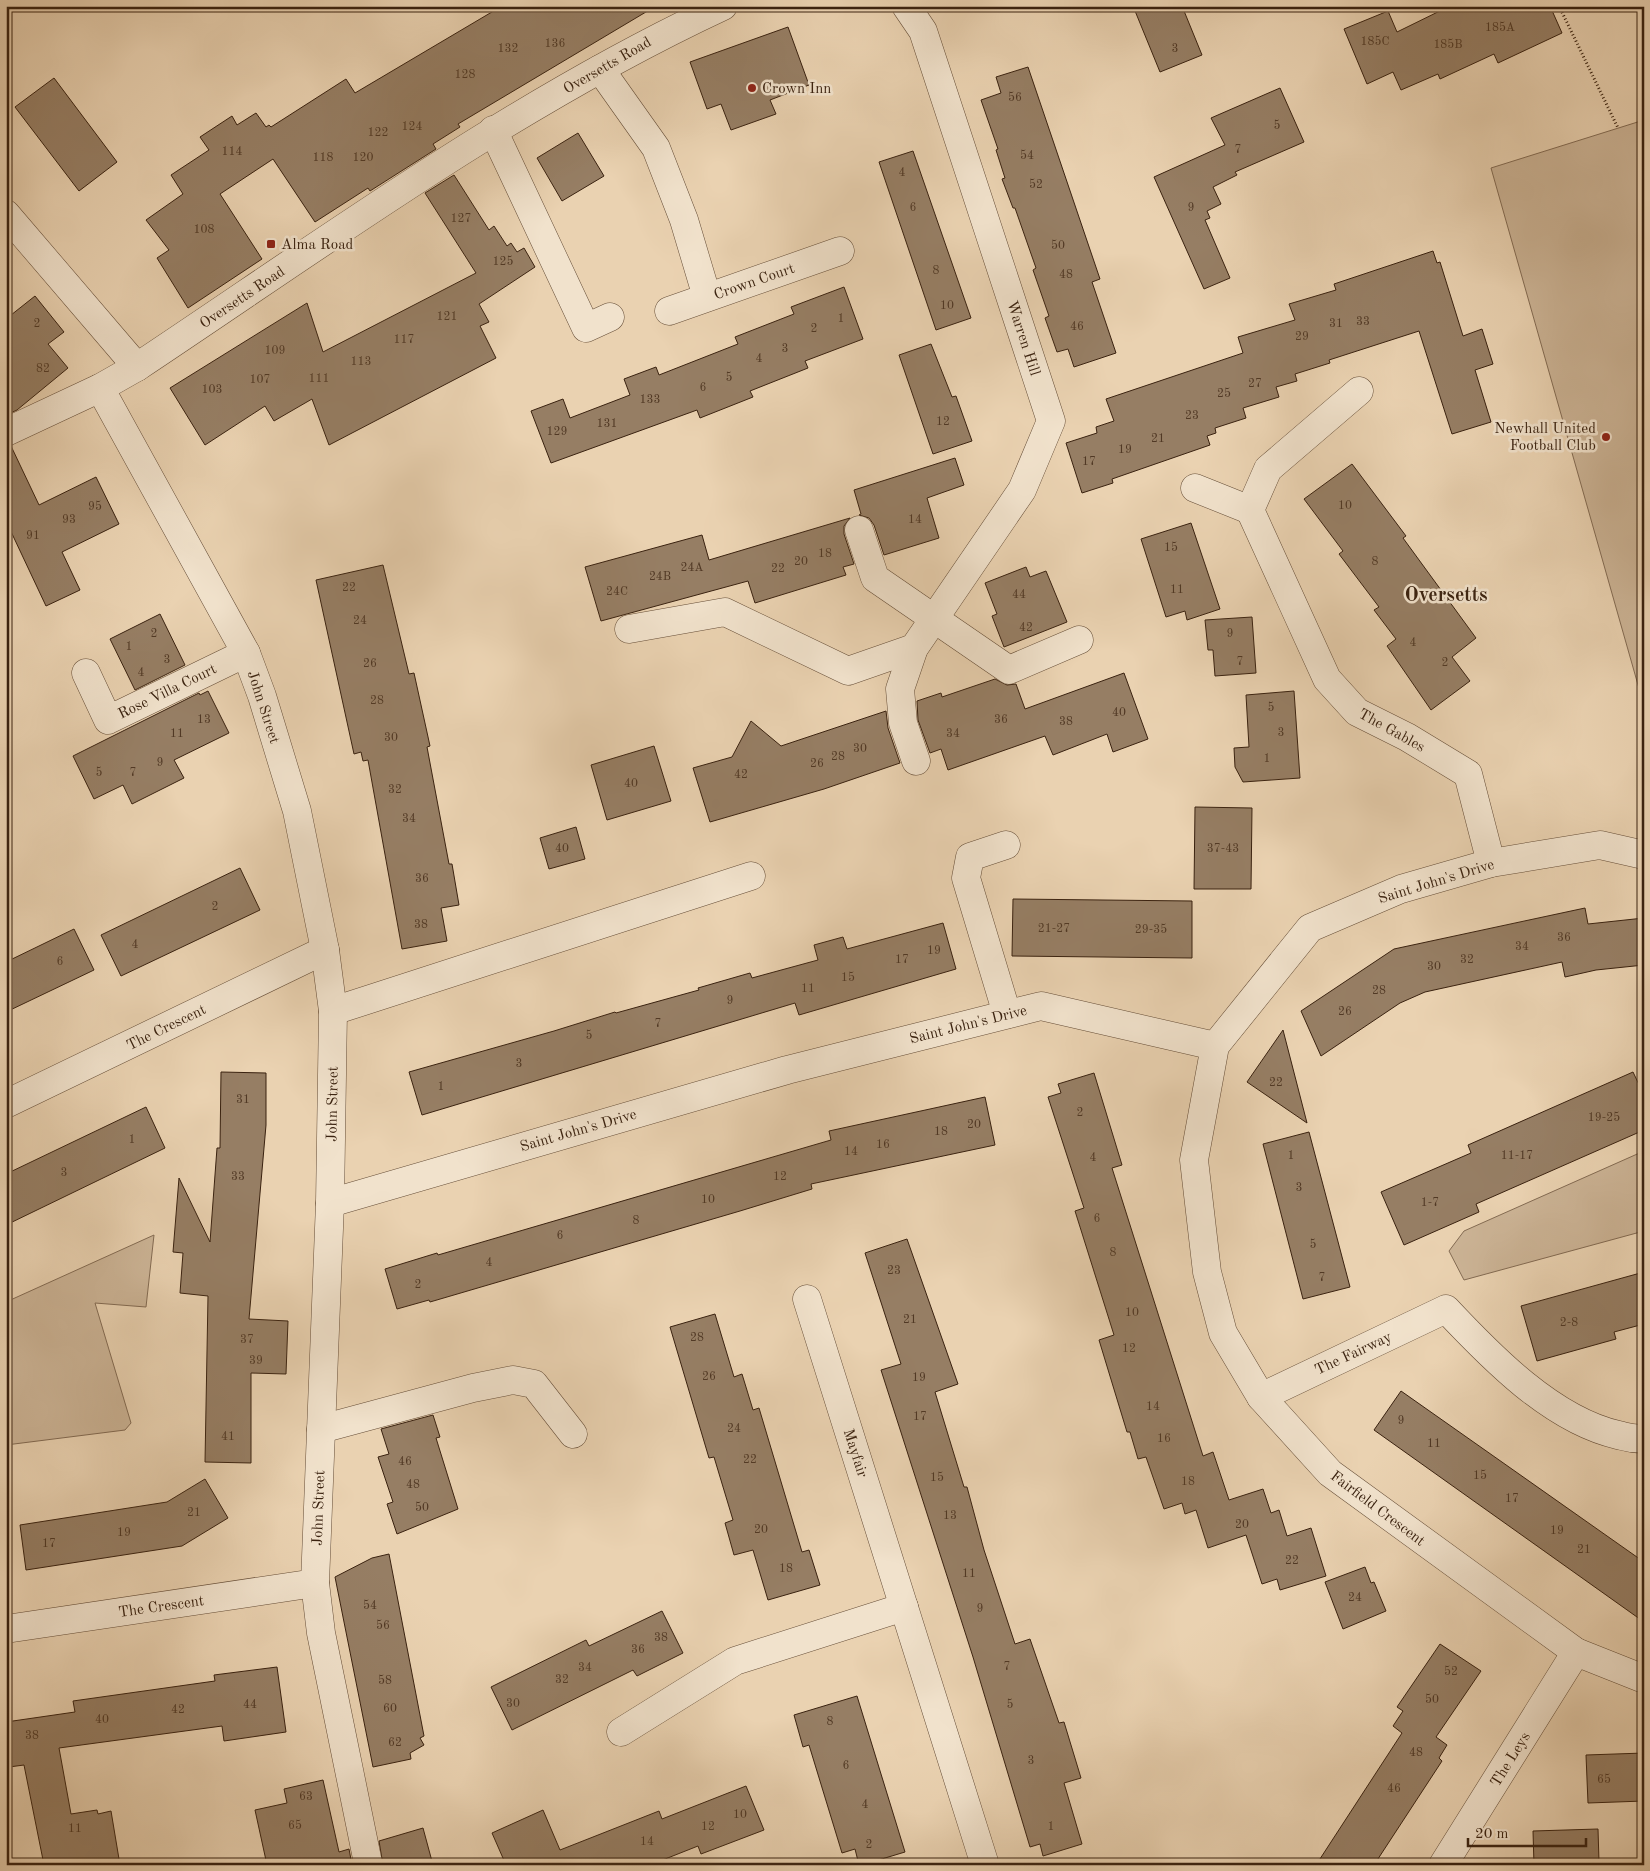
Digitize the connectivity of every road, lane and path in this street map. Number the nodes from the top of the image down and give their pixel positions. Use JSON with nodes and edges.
{"nodes":[{"id":1,"x":724,"y":6,"type":"edge"},
{"id":2,"x":906,"y":6,"type":"edge"},
{"id":3,"x":1559,"y":6,"type":"edge"},
{"id":4,"x":600,"y":69,"type":"junction"},
{"id":5,"x":1618,"y":128,"type":"dead end"},
{"id":6,"x":493,"y":130,"type":"junction"},
{"id":7,"x":6,"y":214,"type":"edge"},
{"id":8,"x":840,"y":251,"type":"dead end"},
{"id":9,"x":707,"y":297,"type":"junction"},
{"id":10,"x":669,"y":311,"type":"dead end"},
{"id":11,"x":610,"y":317,"type":"dead end"},
{"id":12,"x":137,"y":367,"type":"junction"},
{"id":13,"x":100,"y":388,"type":"junction"},
{"id":14,"x":1359,"y":391,"type":"dead end"},
{"id":15,"x":6,"y":432,"type":"edge"},
{"id":16,"x":1195,"y":488,"type":"dead end"},
{"id":17,"x":1250,"y":510,"type":"junction"},
{"id":18,"x":859,"y":530,"type":"dead end"},
{"id":19,"x":934,"y":619,"type":"junction"},
{"id":20,"x":630,"y":629,"type":"dead end"},
{"id":21,"x":1079,"y":640,"type":"dead end"},
{"id":22,"x":914,"y":648,"type":"junction"},
{"id":23,"x":246,"y":653,"type":"junction"},
{"id":24,"x":86,"y":673,"type":"dead end"},
{"id":25,"x":916,"y":761,"type":"dead end"},
{"id":26,"x":1006,"y":845,"type":"dead end"},
{"id":27,"x":1644,"y":855,"type":"edge"},
{"id":28,"x":1490,"y":862,"type":"junction"},
{"id":29,"x":752,"y":876,"type":"dead end"},
{"id":30,"x":325,"y":950,"type":"junction"},
{"id":31,"x":333,"y":1011,"type":"junction"},
{"id":32,"x":1007,"y":1014,"type":"junction"},
{"id":33,"x":1214,"y":1046,"type":"junction"},
{"id":34,"x":6,"y":1104,"type":"edge"},
{"id":35,"x":330,"y":1203,"type":"junction"},
{"id":36,"x":807,"y":1299,"type":"dead end"},
{"id":37,"x":1261,"y":1397,"type":"junction"},
{"id":38,"x":321,"y":1429,"type":"junction"},
{"id":39,"x":573,"y":1434,"type":"dead end"},
{"id":40,"x":1644,"y":1438,"type":"edge"},
{"id":41,"x":315,"y":1583,"type":"junction"},
{"id":42,"x":904,"y":1607,"type":"junction"},
{"id":43,"x":6,"y":1629,"type":"edge"},
{"id":44,"x":1576,"y":1652,"type":"junction"},
{"id":45,"x":1644,"y":1678,"type":"edge"},
{"id":46,"x":621,"y":1732,"type":"dead end"},
{"id":47,"x":368,"y":1863,"type":"dead end"},
{"id":48,"x":985,"y":1865,"type":"edge"},
{"id":49,"x":1443,"y":1865,"type":"edge"}],
"edges":[{"from":1,"to":4,"type":"street","name":"Oversetts Road"},
{"from":2,"to":19,"type":"street","name":"Warren Hill"},
{"from":3,"to":5,"type":"path"},
{"from":4,"to":6,"type":"street","name":"Oversetts Road"},
{"from":4,"to":9,"type":"street"},
{"from":6,"to":11,"type":"street"},
{"from":6,"to":12,"type":"street","name":"Oversetts Road"},
{"from":7,"to":12,"type":"street"},
{"from":8,"to":9,"type":"street","name":"Crown Court"},
{"from":9,"to":10,"type":"street","name":"Crown Court"},
{"from":12,"to":13,"type":"street","name":"Oversetts Road"},
{"from":13,"to":15,"type":"street","name":"Oversetts Road"},
{"from":13,"to":23,"type":"street","name":"John Street"},
{"from":14,"to":17,"type":"street"},
{"from":16,"to":17,"type":"street"},
{"from":17,"to":28,"type":"street","name":"The Gables"},
{"from":18,"to":19,"type":"street"},
{"from":19,"to":21,"type":"street"},
{"from":19,"to":22,"type":"street","name":"Warren Hill"},
{"from":20,"to":22,"type":"street"},
{"from":22,"to":25,"type":"street","name":"Warren Hill"},
{"from":23,"to":24,"type":"street","name":"Rose Villa Court"},
{"from":23,"to":30,"type":"street","name":"John Street"},
{"from":26,"to":32,"type":"street"},
{"from":27,"to":28,"type":"street","name":"Saint John's Drive"},
{"from":28,"to":33,"type":"street","name":"Saint John's Drive"},
{"from":29,"to":31,"type":"street"},
{"from":30,"to":31,"type":"street","name":"John Street"},
{"from":30,"to":34,"type":"street","name":"The Crescent"},
{"from":31,"to":35,"type":"street","name":"John Street"},
{"from":32,"to":33,"type":"street","name":"Saint John's Drive"},
{"from":32,"to":35,"type":"street","name":"Saint John's Drive"},
{"from":33,"to":37,"type":"street","name":"Fairfield Crescent"},
{"from":35,"to":38,"type":"street","name":"John Street"},
{"from":36,"to":42,"type":"street","name":"Mayfair"},
{"from":37,"to":40,"type":"street","name":"The Fairway"},
{"from":37,"to":44,"type":"street","name":"Fairfield Crescent"},
{"from":38,"to":39,"type":"street"},
{"from":38,"to":41,"type":"street","name":"John Street"},
{"from":41,"to":43,"type":"street","name":"The Crescent"},
{"from":41,"to":47,"type":"street","name":"John Street"},
{"from":42,"to":46,"type":"street"},
{"from":42,"to":48,"type":"street","name":"Mayfair"},
{"from":44,"to":45,"type":"street","name":"Fairfield Crescent"},
{"from":44,"to":49,"type":"street","name":"The Leys"}]}
